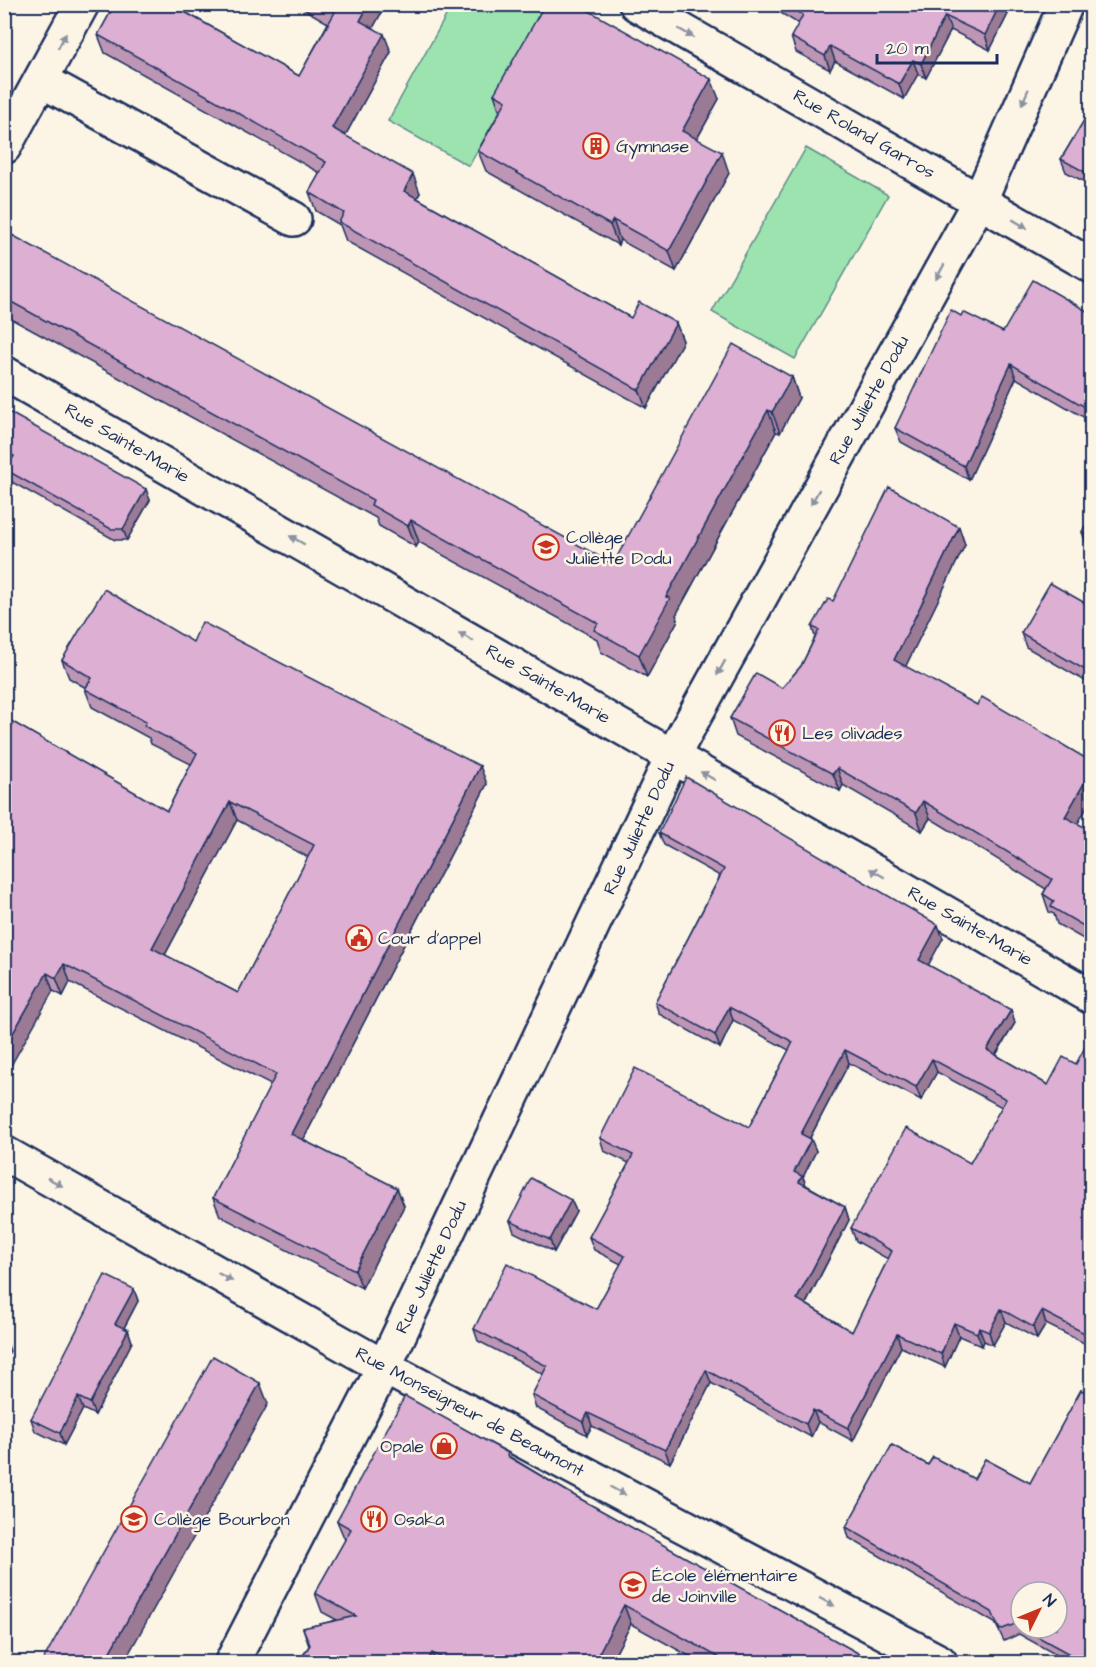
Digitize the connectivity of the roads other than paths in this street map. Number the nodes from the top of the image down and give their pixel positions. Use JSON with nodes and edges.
{"nodes":[{"id":1,"x":82,"y":4,"type":"edge"},
{"id":2,"x":636,"y":4,"type":"edge"},
{"id":3,"x":1066,"y":4,"type":"edge"},
{"id":4,"x":41,"y":80,"type":"junction"},
{"id":5,"x":4,"y":147,"type":"edge"},
{"id":6,"x":980,"y":200,"type":"junction"},
{"id":7,"x":294,"y":219,"type":"dead end"},
{"id":8,"x":1092,"y":266,"type":"edge"},
{"id":9,"x":4,"y":373,"type":"edge"},
{"id":10,"x":673,"y":755,"type":"junction"},
{"id":11,"x":1092,"y":997,"type":"edge"},
{"id":12,"x":4,"y":1153,"type":"edge"},
{"id":13,"x":384,"y":1367,"type":"junction"},
{"id":14,"x":232,"y":1662,"type":"edge"},
{"id":15,"x":940,"y":1662,"type":"edge"}],
"edges":[{"from":4,"to":1,"type":"street","one_way":true},
{"from":2,"to":6,"type":"street","name":"Rue Roland Garros","one_way":true},
{"from":3,"to":6,"type":"street","name":"Rue Juliette Dodu","one_way":true},
{"from":4,"to":5,"type":"street"},
{"from":4,"to":7,"type":"street"},
{"from":6,"to":8,"type":"street","name":"Rue Roland Garros","one_way":true},
{"from":6,"to":10,"type":"street","name":"Rue Juliette Dodu","one_way":true},
{"from":10,"to":9,"type":"street","name":"Rue Sainte-Marie","one_way":true},
{"from":11,"to":10,"type":"street","name":"Rue Sainte-Marie","one_way":true},
{"from":10,"to":13,"type":"street","name":"Rue Juliette Dodu"},
{"from":12,"to":13,"type":"street","name":"Rue Monseigneur de Beaumont","one_way":true},
{"from":13,"to":14,"type":"street","name":"Rue Juliette Dodu"},
{"from":13,"to":15,"type":"street","name":"Rue Monseigneur de Beaumont","one_way":true}]}
